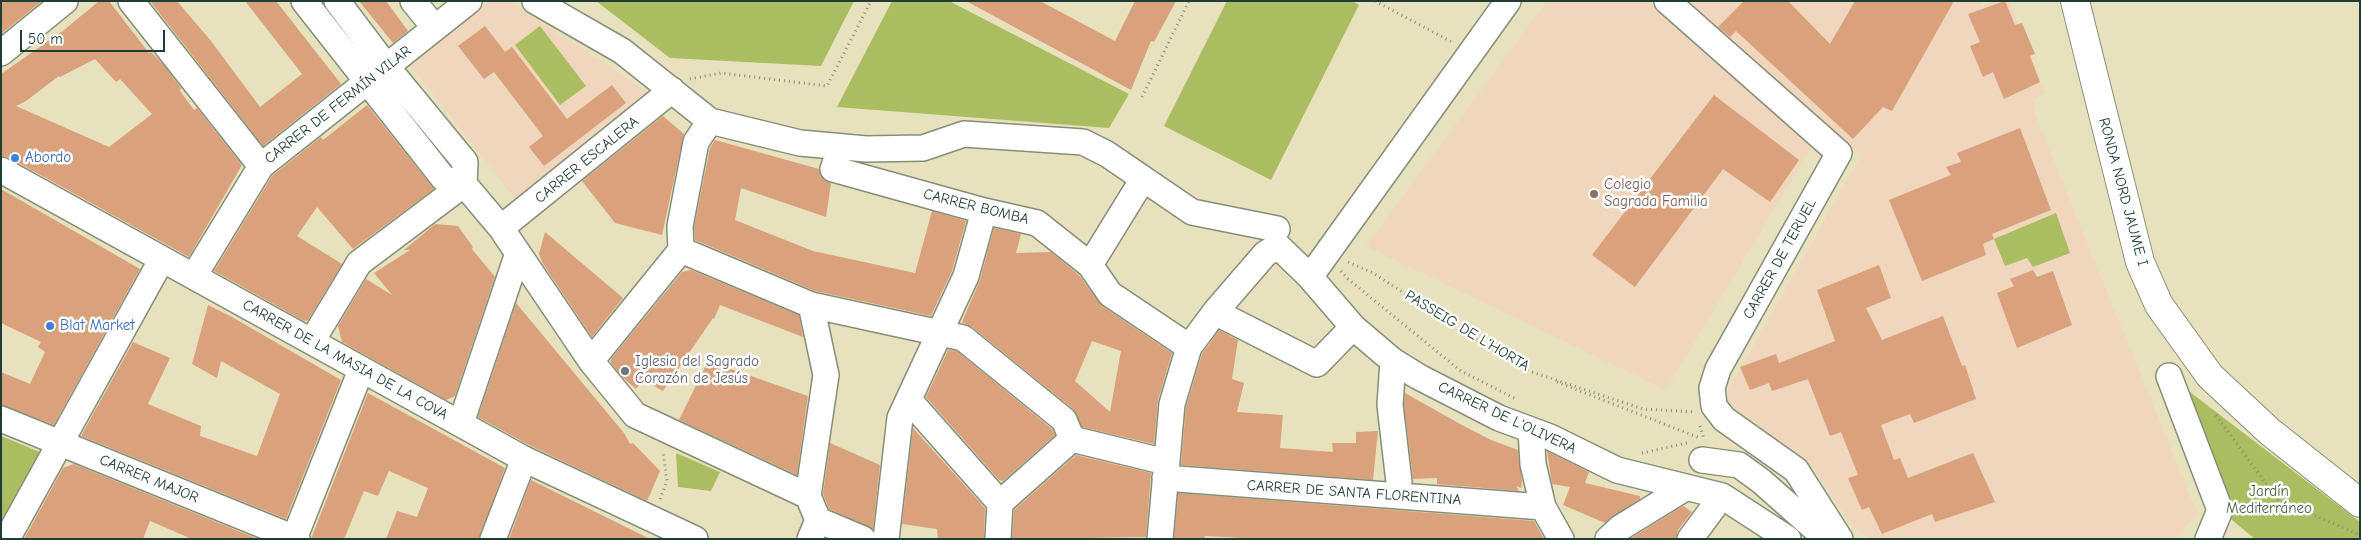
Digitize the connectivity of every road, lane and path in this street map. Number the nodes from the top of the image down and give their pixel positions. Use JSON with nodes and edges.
{"nodes":[{"id":1,"x":65,"y":1,"type":"edge"},
{"id":2,"x":131,"y":1,"type":"edge"},
{"id":3,"x":304,"y":1,"type":"edge"},
{"id":4,"x":337,"y":1,"type":"edge"},
{"id":5,"x":413,"y":1,"type":"edge"},
{"id":6,"x":468,"y":1,"type":"edge"},
{"id":7,"x":535,"y":1,"type":"edge"},
{"id":8,"x":871,"y":1,"type":"edge"},
{"id":9,"x":1189,"y":1,"type":"edge"},
{"id":10,"x":1375,"y":1,"type":"edge"},
{"id":11,"x":1508,"y":1,"type":"edge"},
{"id":12,"x":1667,"y":1,"type":"edge"},
{"id":13,"x":2075,"y":1,"type":"edge"},
{"id":14,"x":435,"y":28,"type":"junction"},
{"id":15,"x":3,"y":49,"type":"edge"},
{"id":16,"x":1471,"y":52,"type":"junction"},
{"id":17,"x":386,"y":66,"type":"junction"},
{"id":18,"x":367,"y":82,"type":"junction"},
{"id":19,"x":1142,"y":97,"type":"dead end"},
{"id":20,"x":663,"y":98,"type":"junction"},
{"id":21,"x":710,"y":121,"type":"junction"},
{"id":22,"x":841,"y":147,"type":"junction"},
{"id":23,"x":261,"y":166,"type":"junction"},
{"id":24,"x":2,"y":173,"type":"edge"},
{"id":25,"x":1143,"y":179,"type":"junction"},
{"id":26,"x":464,"y":184,"type":"junction"},
{"id":27,"x":984,"y":211,"type":"junction"},
{"id":28,"x":501,"y":228,"type":"junction"},
{"id":29,"x":1278,"y":237,"type":"junction"},
{"id":30,"x":681,"y":250,"type":"junction"},
{"id":31,"x":518,"y":253,"type":"junction"},
{"id":32,"x":1326,"y":253,"type":"junction"},
{"id":33,"x":162,"y":259,"type":"junction"},
{"id":34,"x":1090,"y":266,"type":"junction"},
{"id":35,"x":194,"y":276,"type":"junction"},
{"id":36,"x":1310,"y":277,"type":"junction"},
{"id":37,"x":811,"y":305,"type":"junction"},
{"id":38,"x":1215,"y":312,"type":"junction"},
{"id":39,"x":1354,"y":327,"type":"junction"},
{"id":40,"x":941,"y":332,"type":"junction"},
{"id":41,"x":312,"y":341,"type":"junction"},
{"id":42,"x":1189,"y":347,"type":"junction"},
{"id":43,"x":591,"y":361,"type":"junction"},
{"id":44,"x":1393,"y":361,"type":"junction"},
{"id":45,"x":1520,"y":368,"type":"junction"},
{"id":46,"x":361,"y":370,"type":"junction"},
{"id":47,"x":2169,"y":376,"type":"dead end"},
{"id":48,"x":1712,"y":388,"type":"junction"},
{"id":49,"x":909,"y":400,"type":"junction"},
{"id":50,"x":1522,"y":402,"type":"dead end"},
{"id":51,"x":2210,"y":407,"type":"dead end"},
{"id":52,"x":1,"y":419,"type":"edge"},
{"id":53,"x":461,"y":423,"type":"junction"},
{"id":54,"x":659,"y":426,"type":"junction"},
{"id":55,"x":1532,"y":430,"type":"junction"},
{"id":56,"x":1072,"y":439,"type":"junction"},
{"id":57,"x":60,"y":443,"type":"junction"},
{"id":58,"x":1636,"y":454,"type":"dead end"},
{"id":59,"x":524,"y":459,"type":"junction"},
{"id":60,"x":1702,"y":460,"type":"dead end"},
{"id":61,"x":1165,"y":470,"type":"junction"},
{"id":62,"x":1399,"y":482,"type":"dead end"},
{"id":63,"x":1686,"y":488,"type":"junction"},
{"id":64,"x":808,"y":496,"type":"junction"},
{"id":65,"x":1722,"y":496,"type":"junction"},
{"id":66,"x":1000,"y":503,"type":"junction"},
{"id":67,"x":2360,"y":503,"type":"edge"},
{"id":68,"x":1543,"y":508,"type":"junction"},
{"id":69,"x":652,"y":519,"type":"junction"},
{"id":70,"x":814,"y":529,"type":"edge"},
{"id":71,"x":2360,"y":535,"type":"edge"},
{"id":72,"x":295,"y":538,"type":"edge"},
{"id":73,"x":1835,"y":538,"type":"edge"},
{"id":74,"x":2209,"y":538,"type":"edge"},
{"id":75,"x":7,"y":539,"type":"edge"},
{"id":76,"x":493,"y":539,"type":"edge"},
{"id":77,"x":694,"y":539,"type":"edge"},
{"id":78,"x":863,"y":539,"type":"edge"},
{"id":79,"x":886,"y":539,"type":"edge"},
{"id":80,"x":998,"y":539,"type":"edge"},
{"id":81,"x":1160,"y":539,"type":"edge"},
{"id":82,"x":1560,"y":539,"type":"edge"},
{"id":83,"x":1608,"y":539,"type":"edge"},
{"id":84,"x":1690,"y":539,"type":"edge"},
{"id":85,"x":1788,"y":539,"type":"edge"}],
"edges":[{"from":1,"to":15,"type":"street"},
{"from":2,"to":23,"type":"street"},
{"from":3,"to":18,"type":"street"},
{"from":4,"to":17,"type":"street"},
{"from":5,"to":14,"type":"street"},
{"from":6,"to":14,"type":"street","name":"CARRER DE FERMÍN VILAR"},
{"from":7,"to":20,"type":"street"},
{"from":8,"to":20,"type":"path"},
{"from":9,"to":19,"type":"path"},
{"from":10,"to":16,"type":"path"},
{"from":11,"to":16,"type":"street"},
{"from":12,"to":48,"type":"street","name":"CARRER DE TERUEL"},
{"from":13,"to":67,"type":"main road","name":"RONDA NORD JAUME I"},
{"from":14,"to":17,"type":"street","name":"CARRER DE FERMÍN VILAR"},
{"from":16,"to":32,"type":"street"},
{"from":17,"to":18,"type":"street","name":"CARRER DE FERMÍN VILAR"},
{"from":17,"to":26,"type":"street"},
{"from":18,"to":23,"type":"street","name":"CARRER DE FERMÍN VILAR"},
{"from":18,"to":26,"type":"street"},
{"from":20,"to":21,"type":"street"},
{"from":20,"to":28,"type":"street","name":"CARRER ESCALERA"},
{"from":21,"to":22,"type":"street"},
{"from":21,"to":30,"type":"street"},
{"from":22,"to":25,"type":"street"},
{"from":22,"to":27,"type":"street","name":"CARRER BOMBA"},
{"from":23,"to":35,"type":"street","name":"CARRER DE FERMÍN VILAR"},
{"from":24,"to":33,"type":"street","name":"CARRER DE LA MASIA DE LA COVA"},
{"from":25,"to":29,"type":"street"},
{"from":25,"to":34,"type":"street"},
{"from":26,"to":28,"type":"street"},
{"from":26,"to":41,"type":"street"},
{"from":27,"to":34,"type":"street","name":"CARRER BOMBA"},
{"from":27,"to":40,"type":"street"},
{"from":28,"to":31,"type":"street"},
{"from":29,"to":36,"type":"street","name":"CARRER DE L'OLIVERA"},
{"from":29,"to":38,"type":"street"},
{"from":30,"to":37,"type":"street"},
{"from":30,"to":43,"type":"street"},
{"from":31,"to":43,"type":"street"},
{"from":31,"to":53,"type":"street"},
{"from":32,"to":36,"type":"street"},
{"from":32,"to":45,"type":"path","name":"PASSEIG DE L'HORTA"},
{"from":32,"to":50,"type":"path"},
{"from":33,"to":35,"type":"street","name":"CARRER DE LA MASIA DE LA COVA"},
{"from":33,"to":57,"type":"street"},
{"from":34,"to":42,"type":"street","name":"CARRER BOMBA"},
{"from":35,"to":41,"type":"street","name":"CARRER DE LA MASIA DE LA COVA"},
{"from":36,"to":39,"type":"street","name":"CARRER DE L'OLIVERA"},
{"from":37,"to":40,"type":"street"},
{"from":37,"to":64,"type":"street"},
{"from":38,"to":39,"type":"street"},
{"from":38,"to":42,"type":"street"},
{"from":39,"to":44,"type":"street","name":"CARRER DE L'OLIVERA"},
{"from":40,"to":49,"type":"street"},
{"from":40,"to":56,"type":"street"},
{"from":41,"to":46,"type":"street","name":"CARRER DE LA MASIA DE LA COVA"},
{"from":42,"to":61,"type":"street"},
{"from":43,"to":54,"type":"street"},
{"from":44,"to":55,"type":"street","name":"CARRER DE L'OLIVERA"},
{"from":44,"to":62,"type":"street"},
{"from":45,"to":48,"type":"path","name":"PASSEIG DE L'HORTA"},
{"from":45,"to":58,"type":"path"},
{"from":46,"to":53,"type":"street","name":"CARRER DE LA MASIA DE LA COVA"},
{"from":46,"to":72,"type":"street"},
{"from":47,"to":74,"type":"street"},
{"from":48,"to":73,"type":"street"},
{"from":49,"to":66,"type":"street"},
{"from":49,"to":79,"type":"street"},
{"from":51,"to":71,"type":"path"},
{"from":52,"to":57,"type":"street","name":"CARRER MAJOR"},
{"from":53,"to":59,"type":"street","name":"CARRER DE LA MASIA DE LA COVA"},
{"from":54,"to":64,"type":"street"},
{"from":54,"to":69,"type":"path"},
{"from":55,"to":63,"type":"street","name":"CARRER DE L'OLIVERA"},
{"from":55,"to":68,"type":"street"},
{"from":56,"to":61,"type":"street","name":"CARRER DE SANTA FLORENTINA"},
{"from":56,"to":66,"type":"street"},
{"from":57,"to":72,"type":"street","name":"CARRER MAJOR"},
{"from":57,"to":75,"type":"street"},
{"from":59,"to":69,"type":"street","name":"CARRER DE LA MASIA DE LA COVA"},
{"from":59,"to":76,"type":"street"},
{"from":60,"to":73,"type":"street"},
{"from":61,"to":68,"type":"street","name":"CARRER DE SANTA FLORENTINA"},
{"from":61,"to":81,"type":"street"},
{"from":63,"to":65,"type":"street","name":"CARRER DE L'OLIVERA"},
{"from":63,"to":83,"type":"street"},
{"from":64,"to":70,"type":"street"},
{"from":65,"to":84,"type":"street"},
{"from":65,"to":85,"type":"street"},
{"from":66,"to":80,"type":"street"},
{"from":68,"to":82,"type":"street"},
{"from":69,"to":77,"type":"street","name":"CARRER DE LA MASIA DE LA COVA"},
{"from":70,"to":78,"type":"street"}]}
